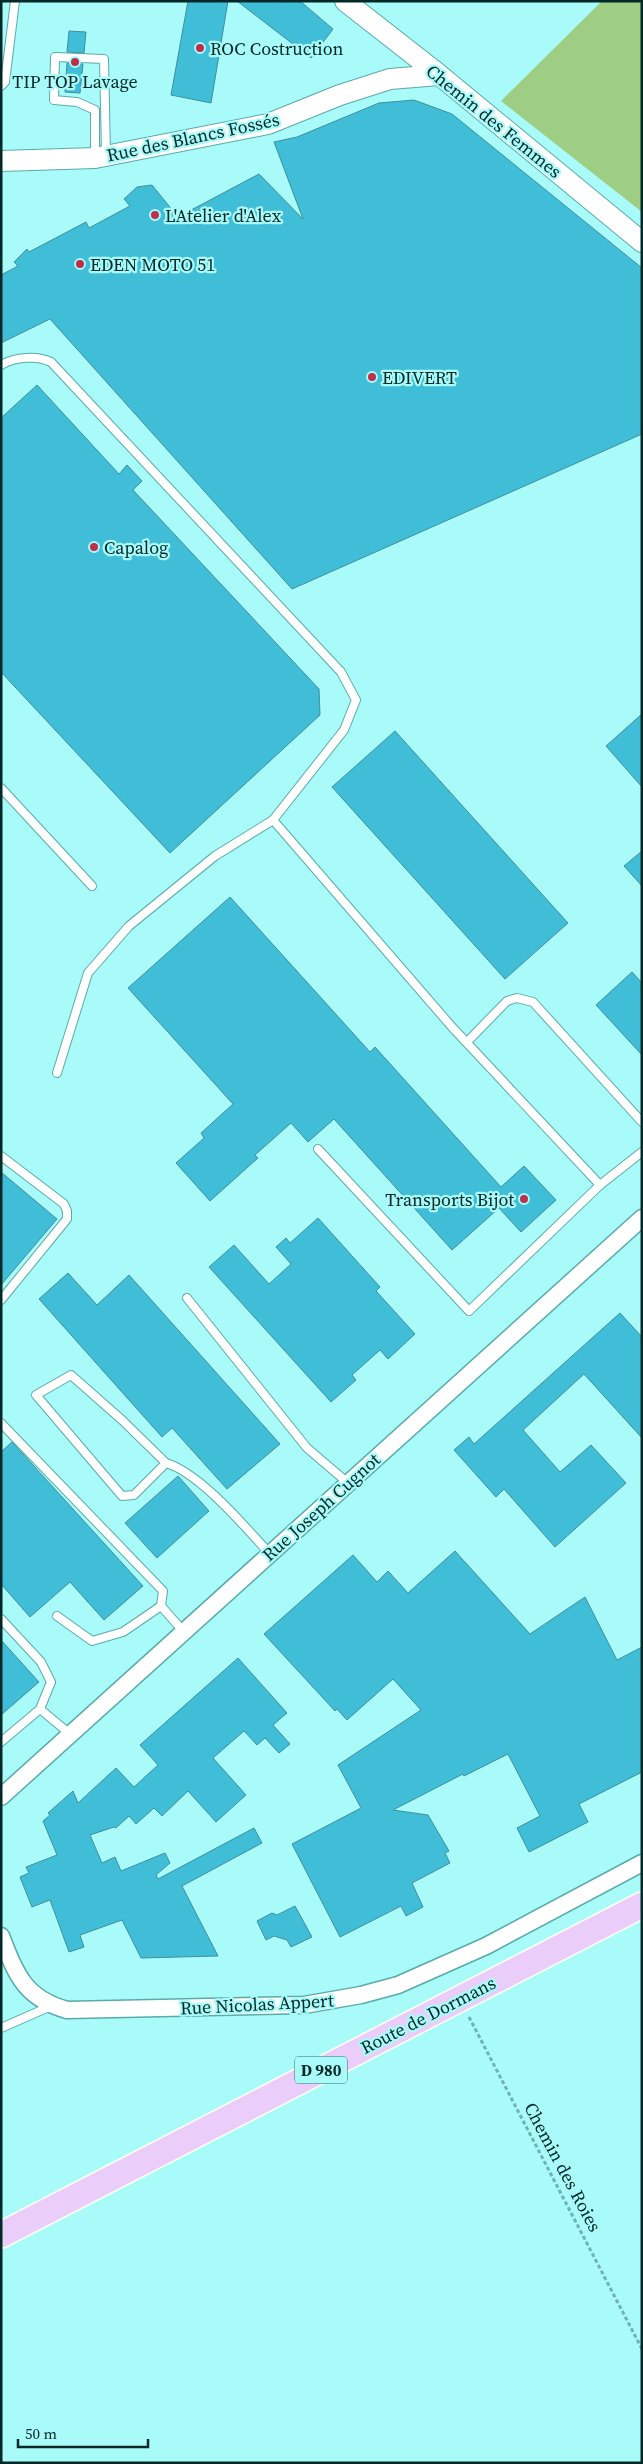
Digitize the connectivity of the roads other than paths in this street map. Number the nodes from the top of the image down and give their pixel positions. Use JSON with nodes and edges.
{"nodes":[{"id":1,"x":15,"y":1,"type":"edge"},
{"id":2,"x":345,"y":1,"type":"edge"},
{"id":3,"x":439,"y":75,"type":"junction"},
{"id":4,"x":1,"y":86,"type":"edge"},
{"id":5,"x":101,"y":157,"type":"junction"},
{"id":6,"x":1,"y":161,"type":"edge"},
{"id":7,"x":642,"y":242,"type":"edge"},
{"id":8,"x":1,"y":365,"type":"edge"},
{"id":9,"x":1,"y":788,"type":"edge"},
{"id":10,"x":273,"y":820,"type":"junction"},
{"id":11,"x":92,"y":886,"type":"dead end"},
{"id":12,"x":467,"y":1042,"type":"junction"},
{"id":13,"x":57,"y":1073,"type":"dead end"},
{"id":14,"x":642,"y":1122,"type":"edge"},
{"id":15,"x":318,"y":1149,"type":"dead end"},
{"id":16,"x":642,"y":1152,"type":"edge"},
{"id":17,"x":1,"y":1156,"type":"edge"},
{"id":18,"x":600,"y":1185,"type":"junction"},
{"id":19,"x":642,"y":1218,"type":"edge"},
{"id":20,"x":187,"y":1298,"type":"dead end"},
{"id":21,"x":1,"y":1300,"type":"edge"},
{"id":22,"x":1,"y":1423,"type":"edge"},
{"id":23,"x":166,"y":1463,"type":"junction"},
{"id":24,"x":348,"y":1483,"type":"junction"},
{"id":25,"x":270,"y":1554,"type":"junction"},
{"id":26,"x":160,"y":1606,"type":"junction"},
{"id":27,"x":57,"y":1616,"type":"dead end"},
{"id":28,"x":1,"y":1619,"type":"edge"},
{"id":29,"x":184,"y":1632,"type":"junction"},
{"id":30,"x":40,"y":1709,"type":"junction"},
{"id":31,"x":70,"y":1734,"type":"junction"},
{"id":32,"x":1,"y":1742,"type":"edge"},
{"id":33,"x":1,"y":1797,"type":"edge"},
{"id":34,"x":642,"y":1863,"type":"edge"},
{"id":35,"x":642,"y":1905,"type":"edge"},
{"id":36,"x":1,"y":1936,"type":"edge"},
{"id":37,"x":51,"y":2006,"type":"junction"},
{"id":38,"x":1,"y":2028,"type":"edge"},
{"id":39,"x":1,"y":2235,"type":"edge"}],
"edges":[{"from":1,"to":4,"type":"lane"},
{"from":2,"to":3,"type":"street","name":"Chemin des Femmes"},
{"from":3,"to":5,"type":"street","name":"Rue des Blancs Fossés"},
{"from":3,"to":7,"type":"street","name":"Chemin des Femmes"},
{"from":5,"to":5,"type":"lane"},
{"from":5,"to":6,"type":"street","name":"Rue des Blancs Fossés"},
{"from":8,"to":10,"type":"lane"},
{"from":9,"to":11,"type":"lane"},
{"from":10,"to":12,"type":"lane"},
{"from":10,"to":13,"type":"lane"},
{"from":12,"to":14,"type":"lane"},
{"from":12,"to":18,"type":"lane"},
{"from":15,"to":18,"type":"lane"},
{"from":16,"to":18,"type":"lane"},
{"from":17,"to":21,"type":"lane"},
{"from":19,"to":24,"type":"street","name":"Rue Joseph Cugnot"},
{"from":20,"to":24,"type":"lane"},
{"from":22,"to":26,"type":"lane"},
{"from":23,"to":23,"type":"lane"},
{"from":23,"to":25,"type":"lane"},
{"from":24,"to":25,"type":"street","name":"Rue Joseph Cugnot"},
{"from":25,"to":29,"type":"street","name":"Rue Joseph Cugnot"},
{"from":26,"to":27,"type":"lane"},
{"from":26,"to":29,"type":"lane"},
{"from":28,"to":30,"type":"lane"},
{"from":29,"to":31,"type":"street","name":"Rue Joseph Cugnot"},
{"from":30,"to":31,"type":"lane"},
{"from":30,"to":32,"type":"lane"},
{"from":31,"to":33,"type":"street","name":"Rue Joseph Cugnot"},
{"from":34,"to":37,"type":"street","name":"Rue Nicolas Appert"},
{"from":35,"to":39,"type":"main road","name":"Route de Dormans","number":"D 980"},
{"from":36,"to":37,"type":"street"},
{"from":37,"to":38,"type":"lane"}]}
